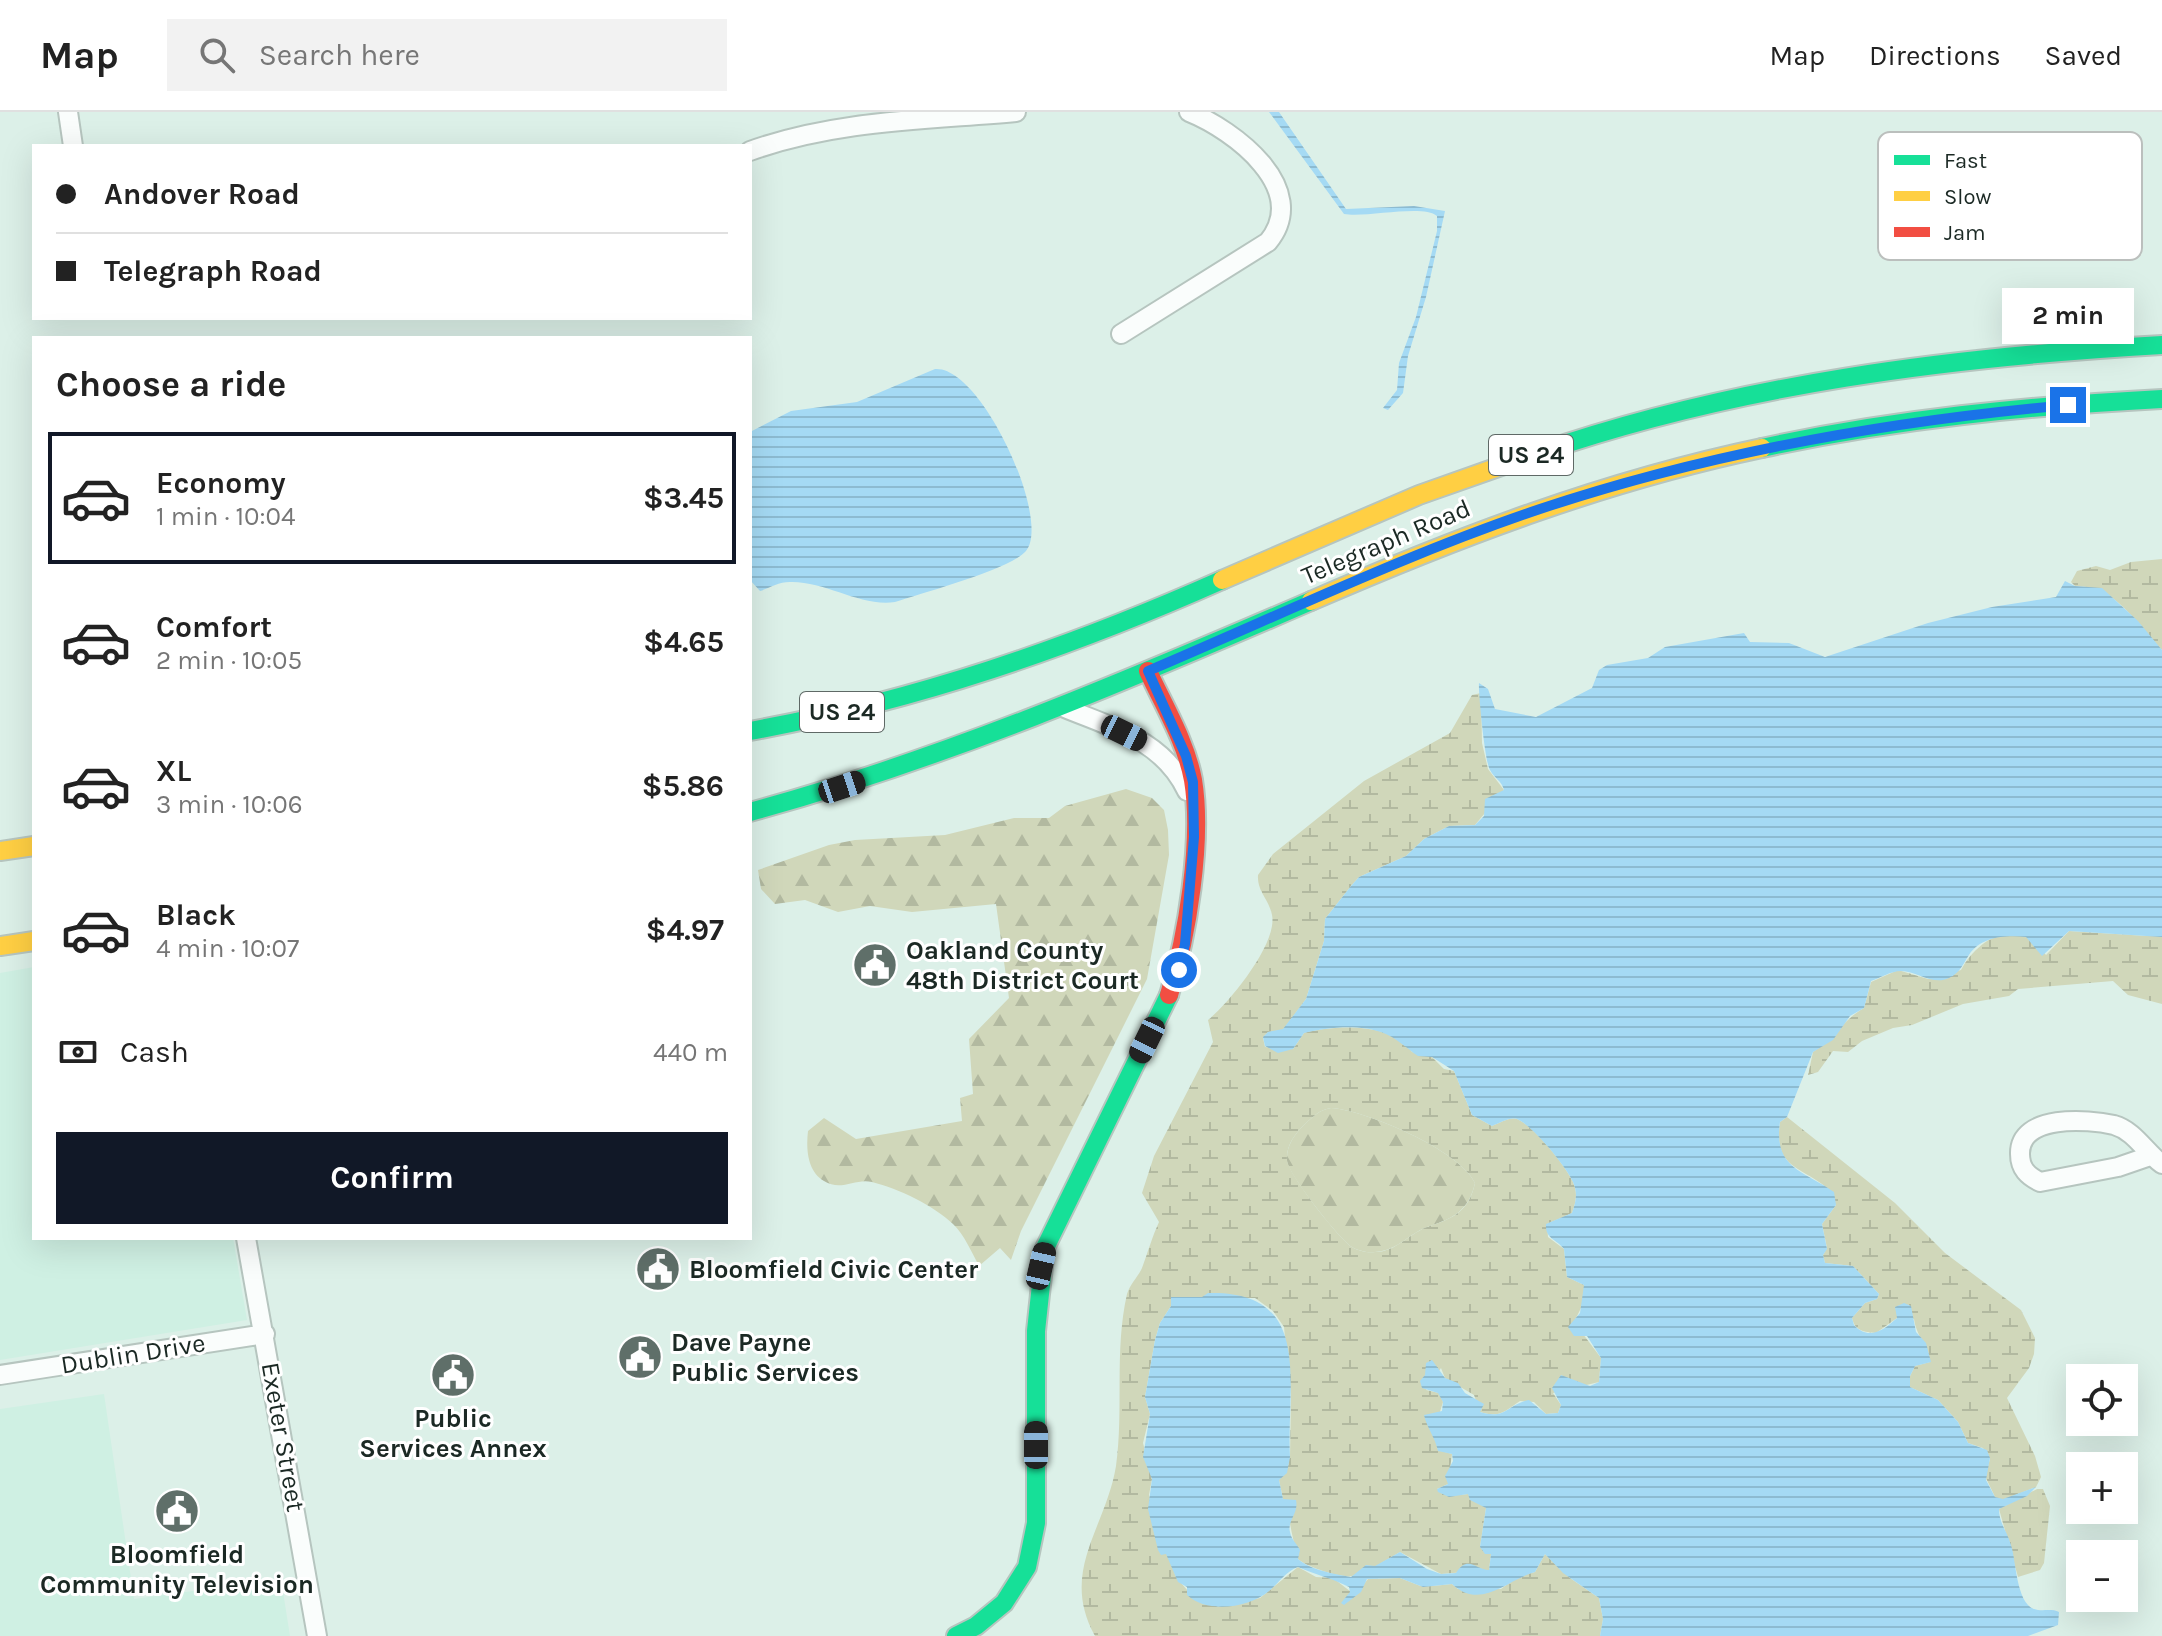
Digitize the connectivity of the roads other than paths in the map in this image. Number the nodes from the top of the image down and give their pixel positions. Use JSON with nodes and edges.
{"nodes":[{"id":1,"x":68,"y":112,"type":"edge"},
{"id":2,"x":1016,"y":112,"type":"edge"},
{"id":3,"x":1189,"y":112,"type":"edge"},
{"id":4,"x":850,"y":119,"type":"edge"},
{"id":5,"x":73,"y":144,"type":"edge"},
{"id":6,"x":752,"y":150,"type":"edge"},
{"id":7,"x":1121,"y":334,"type":"dead end"},
{"id":8,"x":2162,"y":345,"type":"edge"},
{"id":9,"x":2162,"y":399,"type":"edge"},
{"id":10,"x":1148,"y":671,"type":"junction"},
{"id":11,"x":1065,"y":708,"type":"junction"},
{"id":12,"x":752,"y":731,"type":"edge"},
{"id":13,"x":1192,"y":802,"type":"junction"},
{"id":14,"x":752,"y":811,"type":"edge"},
{"id":15,"x":32,"y":846,"type":"edge"},
{"id":16,"x":0,"y":851,"type":"edge"},
{"id":17,"x":32,"y":941,"type":"edge"},
{"id":18,"x":0,"y":946,"type":"edge"},
{"id":19,"x":2156,"y":1160,"type":"edge"},
{"id":20,"x":246,"y":1240,"type":"edge"},
{"id":21,"x":265,"y":1334,"type":"junction"},
{"id":22,"x":0,"y":1375,"type":"edge"},
{"id":23,"x":317,"y":1636,"type":"edge"},
{"id":24,"x":956,"y":1636,"type":"edge"}],
"edges":[{"from":1,"to":5,"type":"street"},
{"from":2,"to":4,"type":"street"},
{"from":3,"to":7,"type":"street"},
{"from":4,"to":6,"type":"street"},
{"from":8,"to":12,"type":"main road","name":"Telegraph Road","number":"US 24"},
{"from":9,"to":10,"type":"main road","name":"Telegraph Road","number":"US 24"},
{"from":10,"to":11,"type":"main road","name":"Telegraph Road","number":"US 24"},
{"from":10,"to":13,"type":"main road"},
{"from":11,"to":13,"type":"street"},
{"from":11,"to":14,"type":"main road","name":"Telegraph Road","number":"US 24"},
{"from":13,"to":24,"type":"main road"},
{"from":15,"to":16,"type":"main road"},
{"from":17,"to":18,"type":"main road"},
{"from":19,"to":19,"type":"street"},
{"from":20,"to":21,"type":"street","name":"Exeter Street"},
{"from":21,"to":22,"type":"street","name":"Dublin Drive"},
{"from":21,"to":23,"type":"street","name":"Exeter Street"}]}
